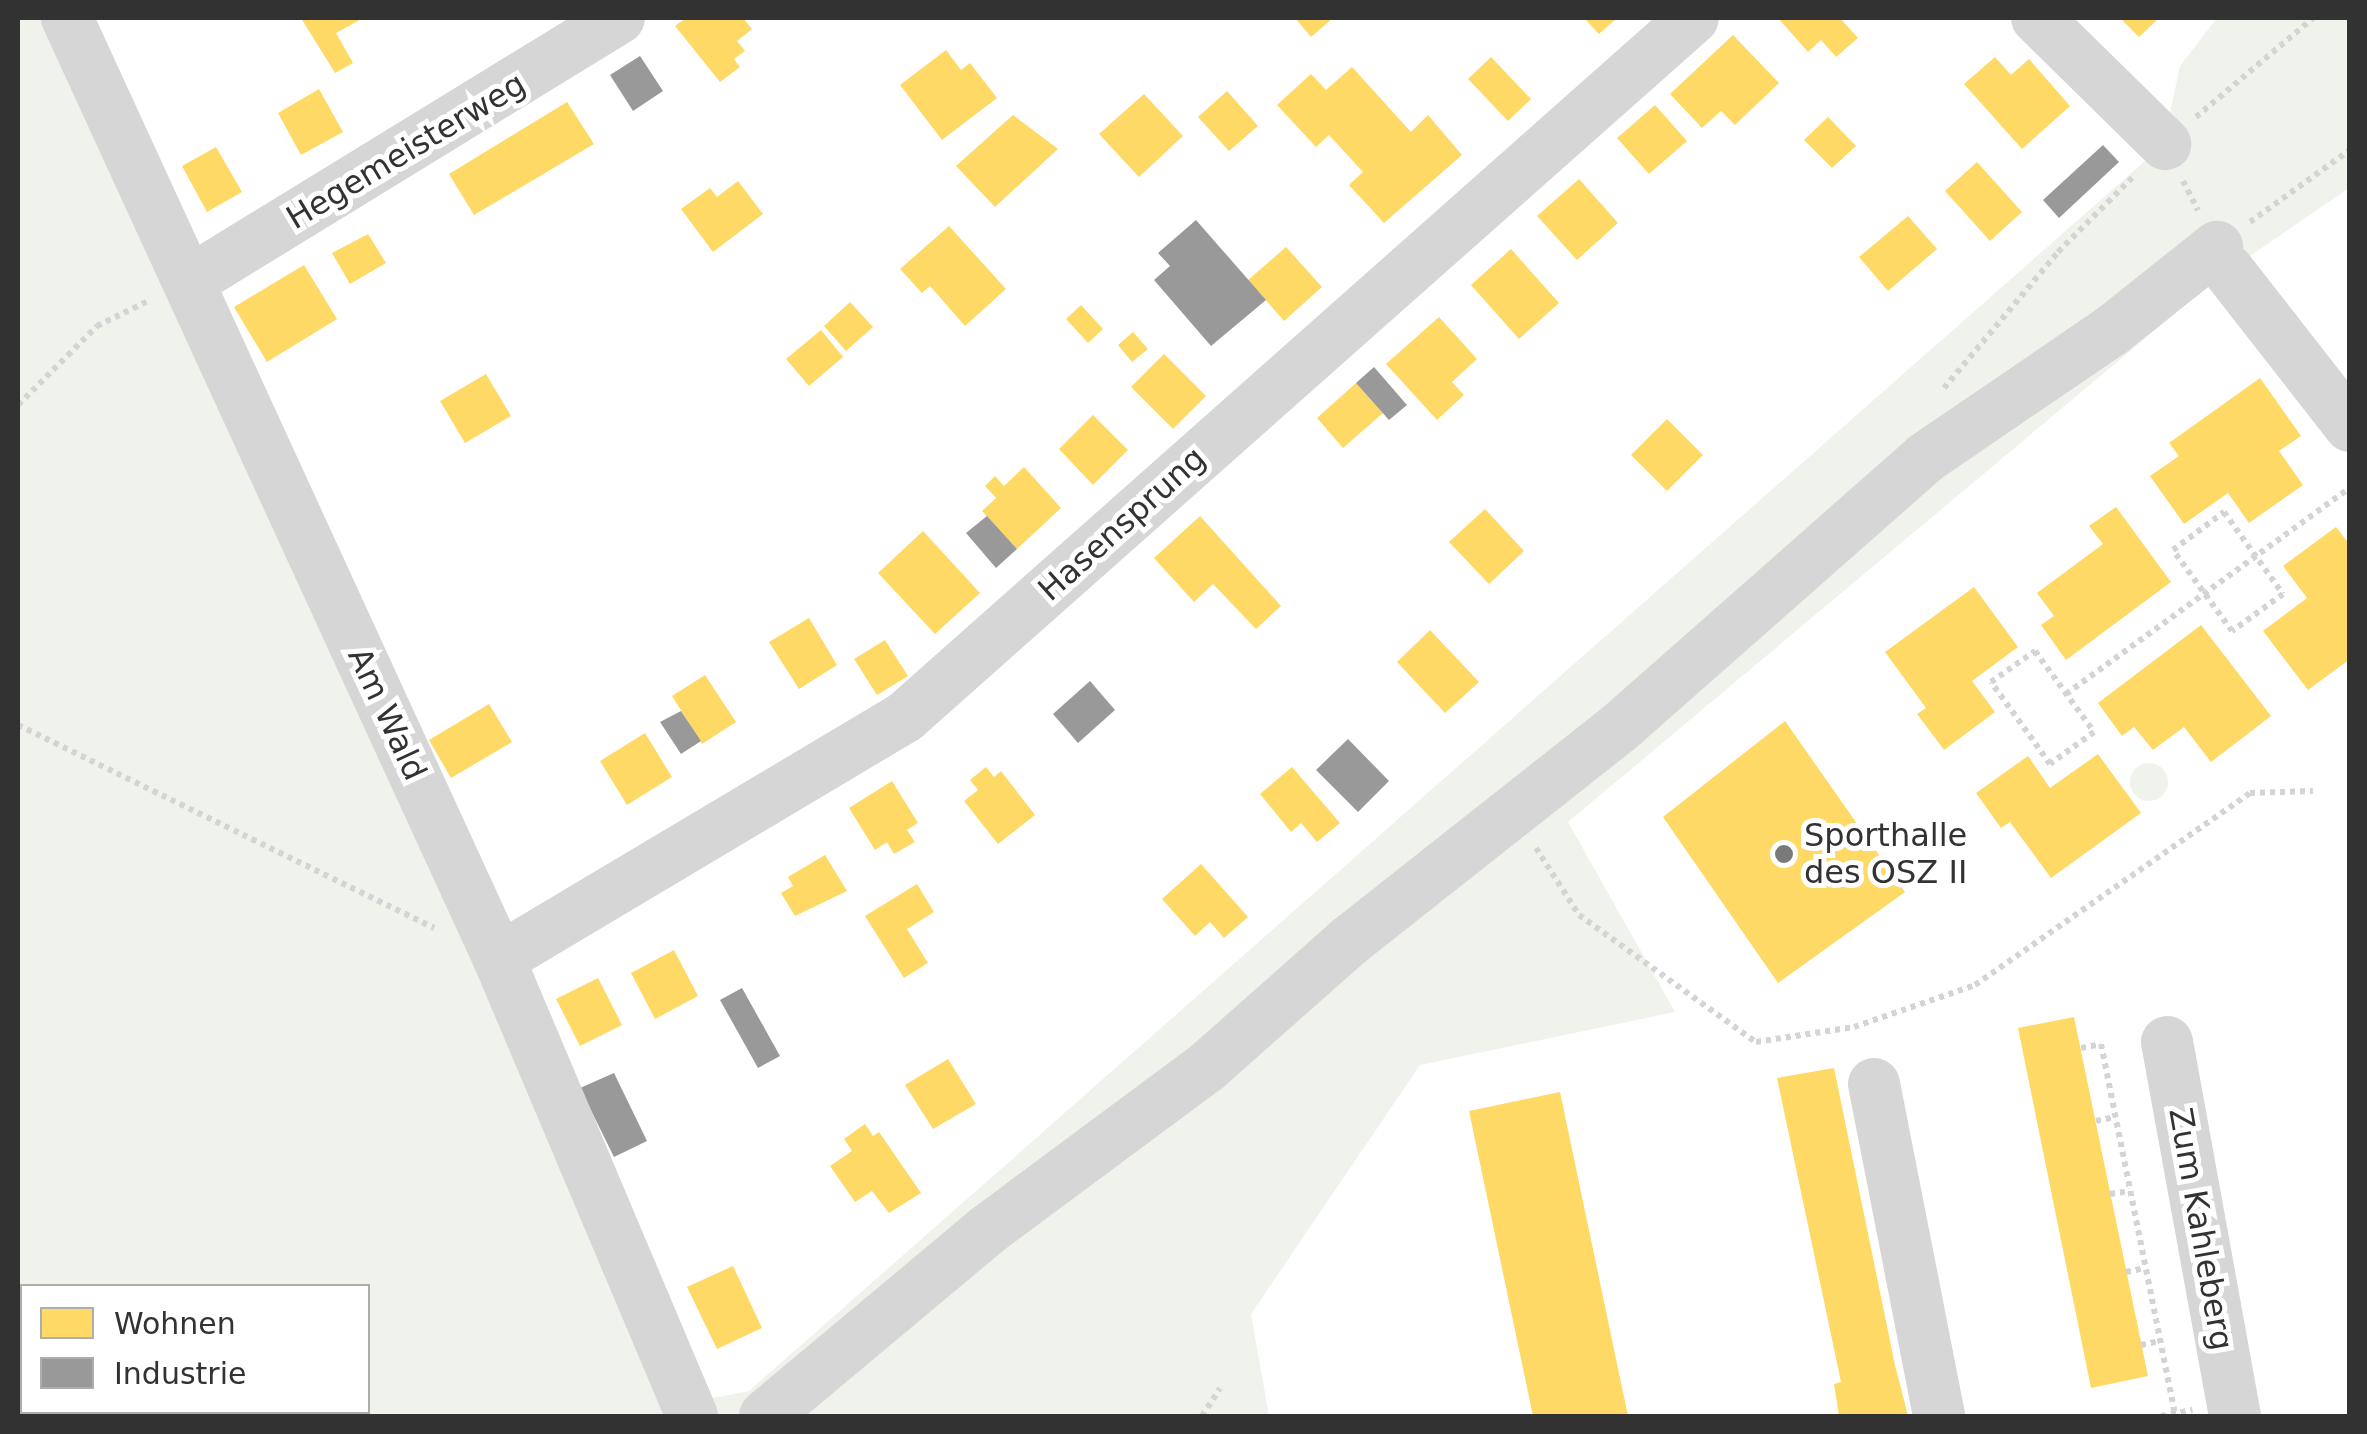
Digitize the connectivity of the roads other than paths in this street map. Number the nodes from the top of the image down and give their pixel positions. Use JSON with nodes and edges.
{"nodes":[{"id":1,"x":67,"y":18,"type":"edge"},
{"id":2,"x":1693,"y":18,"type":"edge"},
{"id":3,"x":2037,"y":18,"type":"edge"},
{"id":4,"x":603,"y":23,"type":"edge"},
{"id":5,"x":2165,"y":144,"type":"road end"},
{"id":6,"x":190,"y":281,"type":"junction"},
{"id":7,"x":2350,"y":426,"type":"edge"},
{"id":8,"x":499,"y":958,"type":"junction"},
{"id":9,"x":2167,"y":1042,"type":"dead end"},
{"id":10,"x":1874,"y":1084,"type":"dead end"},
{"id":11,"x":692,"y":1416,"type":"edge"},
{"id":12,"x":765,"y":1416,"type":"edge"},
{"id":13,"x":1939,"y":1416,"type":"edge"},
{"id":14,"x":2234,"y":1416,"type":"edge"}],
"edges":[{"from":1,"to":6,"type":"street","name":"Am Wald"},
{"from":2,"to":8,"type":"street","name":"Hasensprung"},
{"from":3,"to":5,"type":"street"},
{"from":4,"to":6,"type":"street","name":"Hegemeisterweg"},
{"from":6,"to":8,"type":"street","name":"Am Wald"},
{"from":7,"to":12,"type":"street"},
{"from":8,"to":11,"type":"street","name":"Am Wald"},
{"from":9,"to":14,"type":"street","name":"Zum Kahleberg"},
{"from":10,"to":13,"type":"street"}]}
